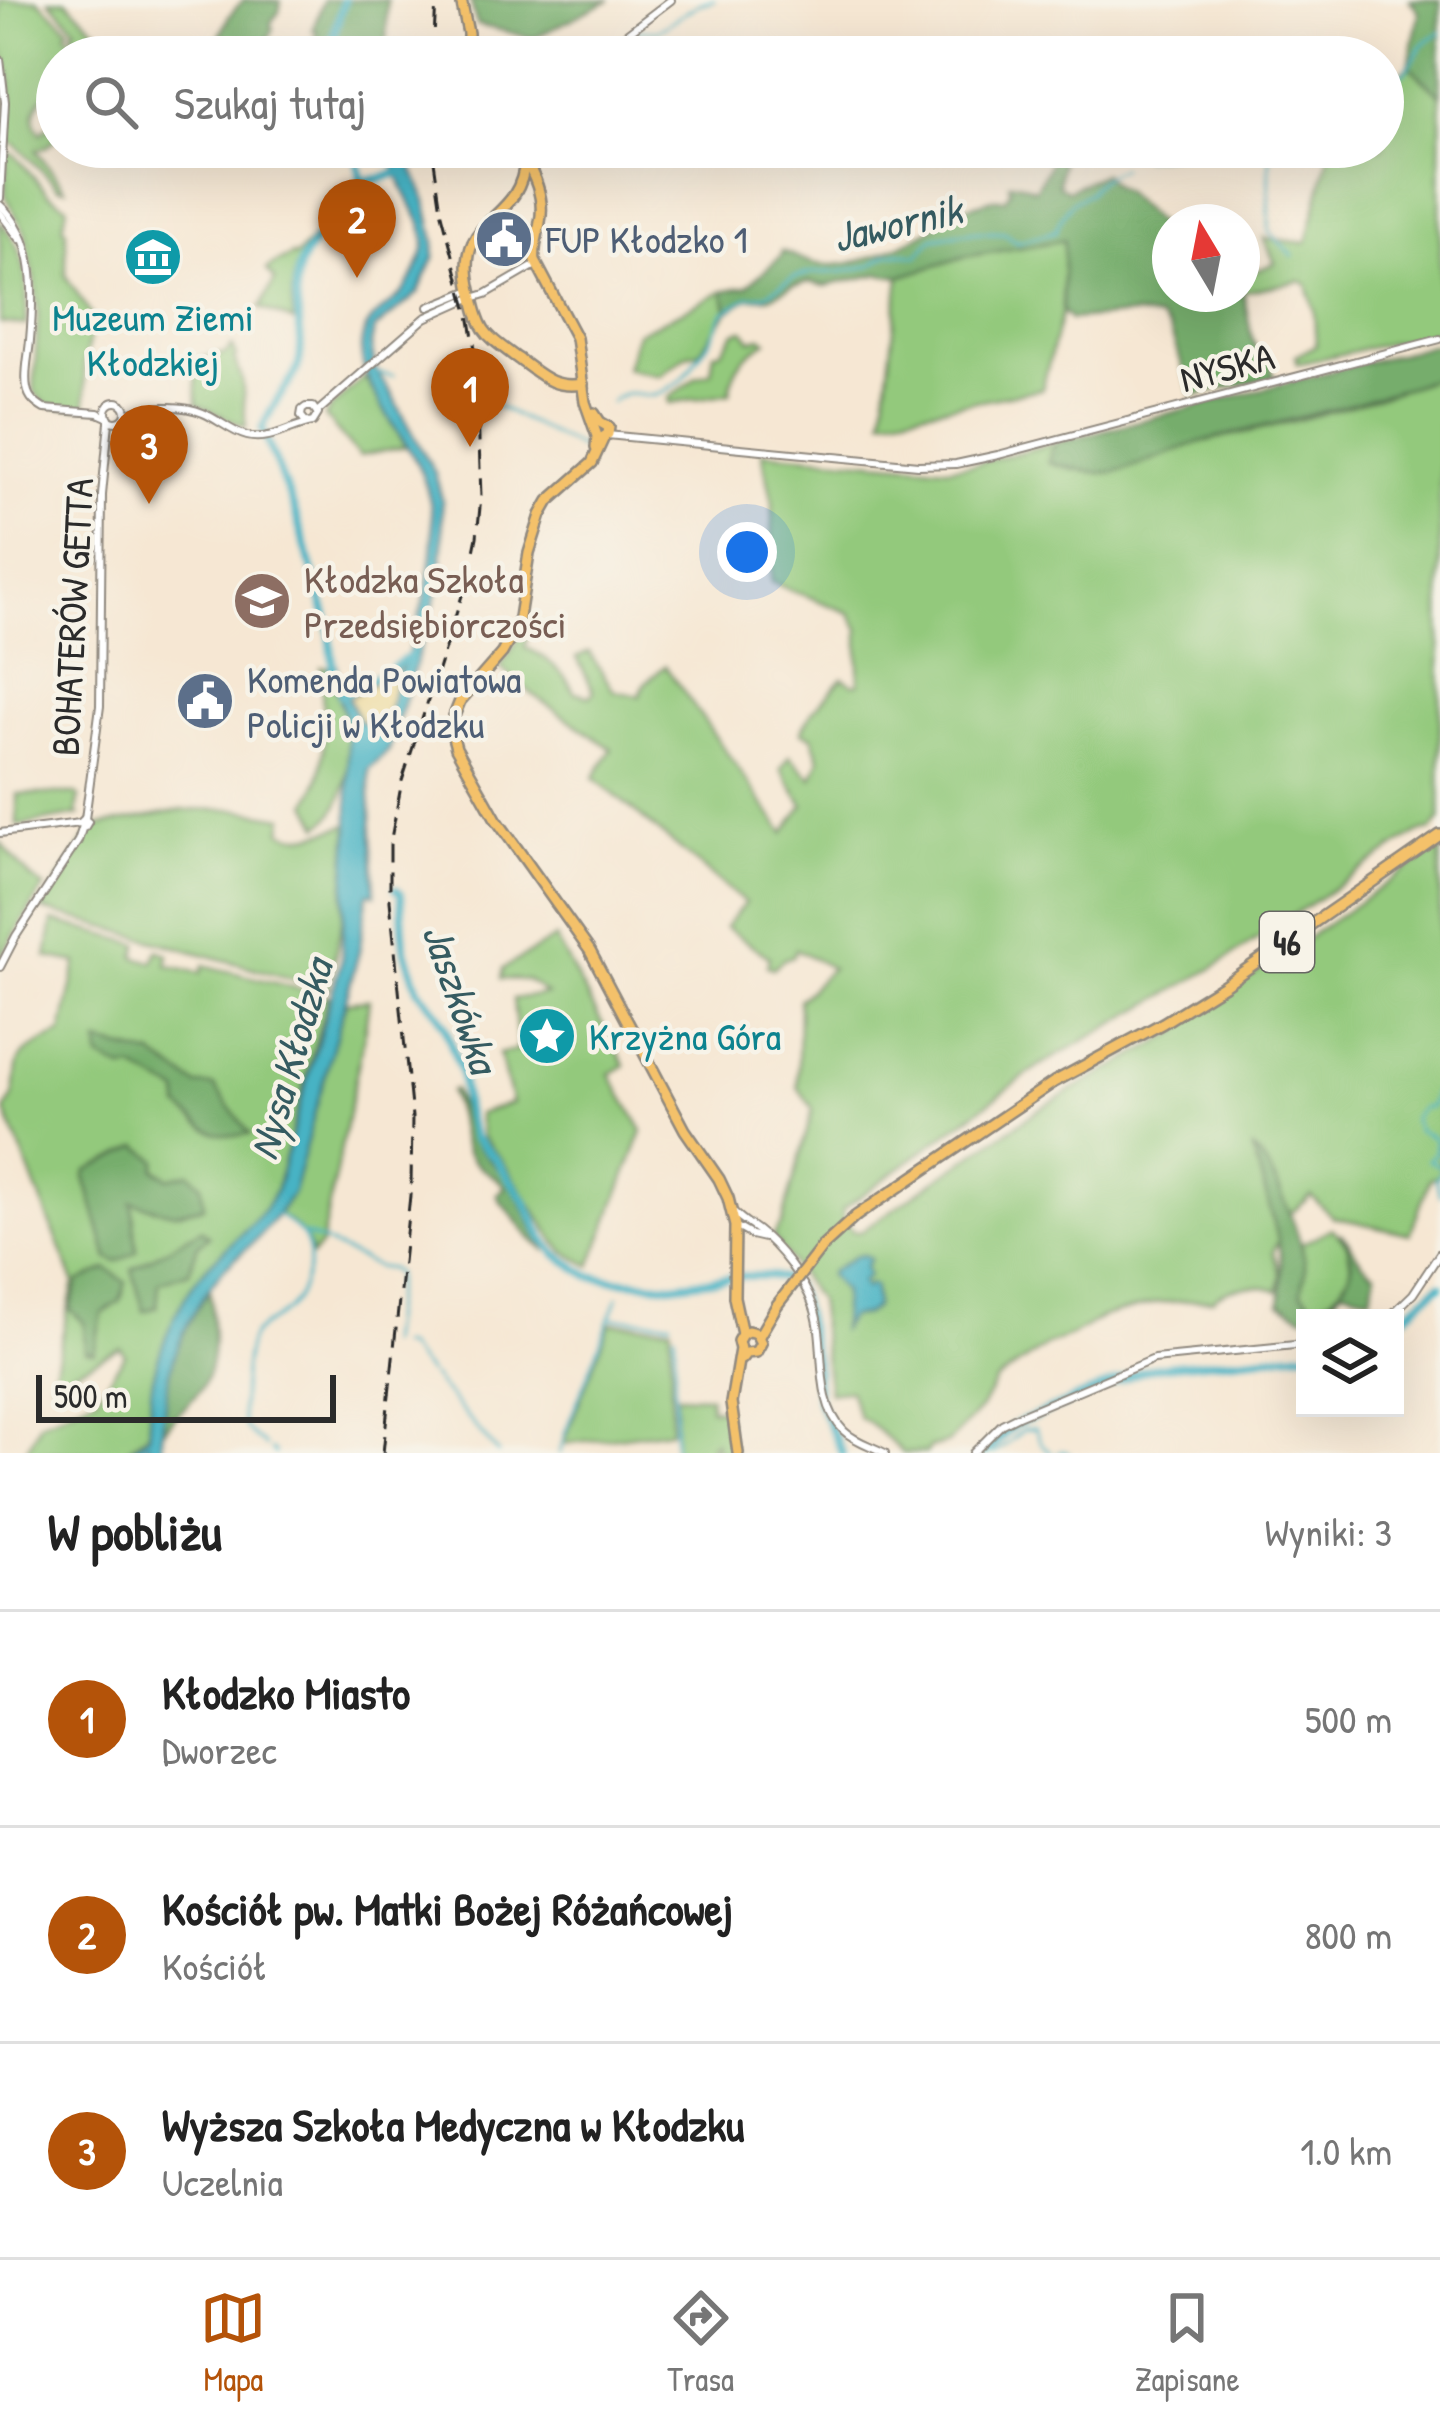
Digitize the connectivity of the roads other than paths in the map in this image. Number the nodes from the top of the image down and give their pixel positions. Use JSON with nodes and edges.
{"nodes":[{"id":1,"x":461,"y":0,"type":"edge"},
{"id":2,"x":671,"y":0,"type":"edge"},
{"id":3,"x":468,"y":36,"type":"edge"},
{"id":4,"x":624,"y":36,"type":"edge"},
{"id":5,"x":0,"y":59,"type":"edge"},
{"id":6,"x":1,"y":160,"type":"edge"},
{"id":7,"x":524,"y":168,"type":"edge"},
{"id":8,"x":529,"y":168,"type":"edge"},
{"id":9,"x":539,"y":190,"type":"junction"},
{"id":10,"x":518,"y":192,"type":"junction"},
{"id":11,"x":1,"y":202,"type":"edge"},
{"id":12,"x":14,"y":218,"type":"junction"},
{"id":13,"x":26,"y":250,"type":"junction"},
{"id":14,"x":532,"y":263,"type":"junction"},
{"id":15,"x":472,"y":294,"type":"junction"},
{"id":16,"x":1440,"y":339,"type":"edge"},
{"id":17,"x":584,"y":387,"type":"junction"},
{"id":18,"x":122,"y":403,"type":"junction"},
{"id":19,"x":106,"y":408,"type":"junction"},
{"id":20,"x":147,"y":408,"type":"junction"},
{"id":21,"x":317,"y":412,"type":"junction"},
{"id":22,"x":98,"y":413,"type":"junction"},
{"id":23,"x":126,"y":413,"type":"junction"},
{"id":24,"x":303,"y":419,"type":"junction"},
{"id":25,"x":112,"y":420,"type":"junction"},
{"id":26,"x":602,"y":431,"type":"junction"},
{"id":27,"x":83,"y":823,"type":"junction"},
{"id":28,"x":0,"y":833,"type":"edge"},
{"id":29,"x":1440,"y":835,"type":"edge"},
{"id":30,"x":0,"y":967,"type":"edge"},
{"id":31,"x":741,"y":1225,"type":"junction"},
{"id":32,"x":751,"y":1235,"type":"junction"},
{"id":33,"x":766,"y":1239,"type":"junction"},
{"id":34,"x":735,"y":1246,"type":"junction"},
{"id":35,"x":1440,"y":1253,"type":"edge"},
{"id":36,"x":1397,"y":1309,"type":"edge"},
{"id":37,"x":750,"y":1333,"type":"junction"},
{"id":38,"x":1296,"y":1344,"type":"edge"},
{"id":39,"x":743,"y":1351,"type":"junction"},
{"id":40,"x":738,"y":1453,"type":"edge"},
{"id":41,"x":885,"y":1453,"type":"edge"},
{"id":42,"x":973,"y":1453,"type":"edge"}],
"edges":[{"from":1,"to":3,"type":"main road"},
{"from":2,"to":4,"type":"street"},
{"from":5,"to":6,"type":"street"},
{"from":6,"to":11,"type":"street"},
{"from":7,"to":10,"type":"main road"},
{"from":8,"to":9,"type":"main road"},
{"from":9,"to":10,"type":"main road"},
{"from":9,"to":14,"type":"main road"},
{"from":10,"to":15,"type":"main road"},
{"from":11,"to":12,"type":"street"},
{"from":11,"to":12,"type":"street"},
{"from":11,"to":13,"type":"street"},
{"from":12,"to":13,"type":"street"},
{"from":13,"to":22,"type":"street"},
{"from":14,"to":15,"type":"street"},
{"from":14,"to":17,"type":"main road"},
{"from":15,"to":17,"type":"main road"},
{"from":15,"to":21,"type":"street"},
{"from":16,"to":26,"type":"street","name":"NYSKA"},
{"from":17,"to":26,"type":"main road"},
{"from":18,"to":19,"type":"street"},
{"from":18,"to":20,"type":"street"},
{"from":18,"to":23,"type":"street"},
{"from":19,"to":22,"type":"street"},
{"from":19,"to":25,"type":"street"},
{"from":20,"to":23,"type":"street"},
{"from":20,"to":24,"type":"street"},
{"from":21,"to":24,"type":"street"},
{"from":21,"to":24,"type":"street"},
{"from":22,"to":25,"type":"street"},
{"from":23,"to":25,"type":"street"},
{"from":25,"to":27,"type":"street","name":"BOHATERÓW GETTA"},
{"from":26,"to":31,"type":"main road"},
{"from":27,"to":28,"type":"street"},
{"from":27,"to":30,"type":"street"},
{"from":29,"to":37,"type":"main road","number":"46","bridge":true},
{"from":31,"to":32,"type":"street"},
{"from":31,"to":33,"type":"street"},
{"from":31,"to":34,"type":"main road"},
{"from":32,"to":33,"type":"street"},
{"from":32,"to":34,"type":"street"},
{"from":33,"to":41,"type":"street"},
{"from":34,"to":37,"type":"main road"},
{"from":35,"to":36,"type":"street"},
{"from":37,"to":39,"type":"main road","number":"46"},
{"from":37,"to":39,"type":"main road","number":"46"},
{"from":38,"to":42,"type":"street"},
{"from":39,"to":40,"type":"main road","number":"46"}]}
